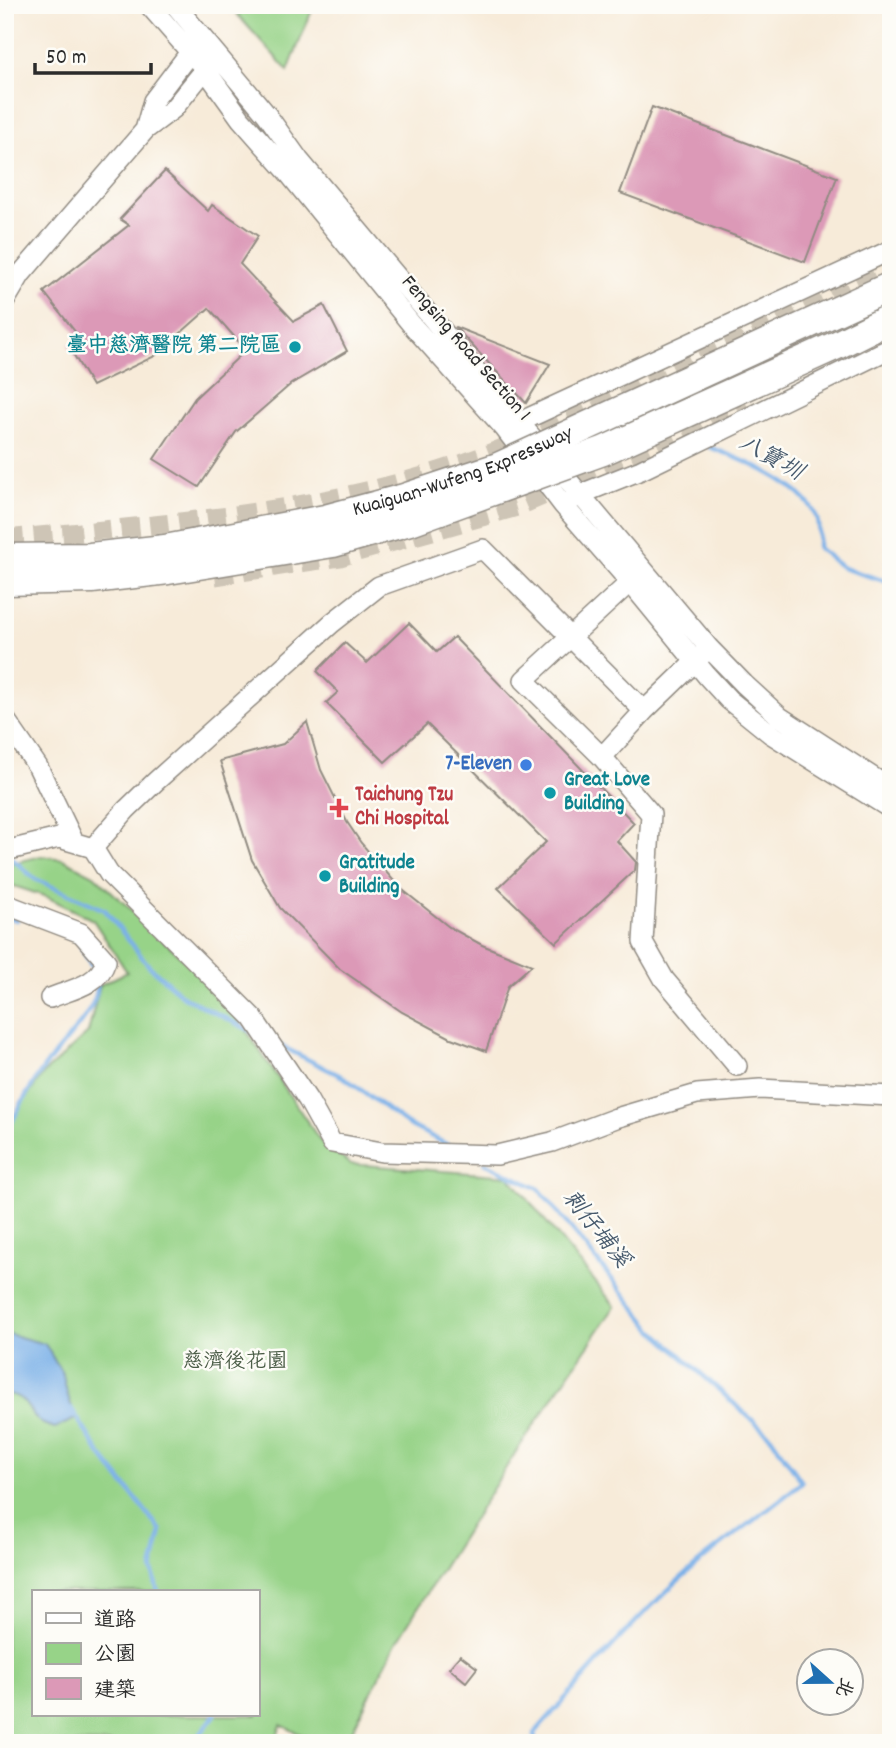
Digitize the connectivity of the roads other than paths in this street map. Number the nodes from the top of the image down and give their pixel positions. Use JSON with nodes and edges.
{"nodes":[{"id":1,"x":149,"y":5,"type":"edge"},
{"id":2,"x":175,"y":5,"type":"edge"},
{"id":3,"x":195,"y":45,"type":"junction"},
{"id":4,"x":211,"y":62,"type":"junction"},
{"id":5,"x":145,"y":130,"type":"junction"},
{"id":6,"x":891,"y":250,"type":"edge"},
{"id":7,"x":891,"y":286,"type":"edge"},
{"id":8,"x":5,"y":301,"type":"edge"},
{"id":9,"x":891,"y":318,"type":"edge"},
{"id":10,"x":891,"y":348,"type":"edge"},
{"id":11,"x":513,"y":425,"type":"junction"},
{"id":12,"x":580,"y":494,"type":"junction"},
{"id":13,"x":563,"y":505,"type":"junction"},
{"id":14,"x":5,"y":558,"type":"edge"},
{"id":15,"x":637,"y":576,"type":"junction"},
{"id":16,"x":5,"y":581,"type":"edge"},
{"id":17,"x":571,"y":636,"type":"junction"},
{"id":18,"x":702,"y":654,"type":"junction"},
{"id":19,"x":644,"y":711,"type":"junction"},
{"id":20,"x":5,"y":719,"type":"edge"},
{"id":21,"x":602,"y":757,"type":"junction"},
{"id":22,"x":891,"y":789,"type":"edge"},
{"id":23,"x":891,"y":809,"type":"edge"},
{"id":24,"x":83,"y":845,"type":"junction"},
{"id":25,"x":5,"y":851,"type":"edge"},
{"id":26,"x":5,"y":904,"type":"edge"},
{"id":27,"x":50,"y":998,"type":"dead end"},
{"id":28,"x":737,"y":1066,"type":"dead end"},
{"id":29,"x":891,"y":1096,"type":"edge"}],
"edges":[{"from":1,"to":3,"type":"street","name":"Fengsing Road Section 1"},
{"from":2,"to":3,"type":"street","name":"Fengsing Road Section 1"},
{"from":3,"to":4,"type":"street","name":"Fengsing Road Section 1"},
{"from":3,"to":5,"type":"street"},
{"from":4,"to":5,"type":"street"},
{"from":4,"to":11,"type":"street","name":"Fengsing Road Section 1"},
{"from":5,"to":8,"type":"street"},
{"from":6,"to":11,"type":"street"},
{"from":7,"to":14,"type":"highway","name":"Kuaiguan-Wufeng Expressway","bridge":true},
{"from":9,"to":16,"type":"highway","name":"Kuaiguan-Wufeng Expressway","bridge":true},
{"from":10,"to":12,"type":"street"},
{"from":11,"to":12,"type":"street","name":"Fengsing Road Section 1"},
{"from":11,"to":13,"type":"street","name":"Fengsing Road Section 1"},
{"from":12,"to":13,"type":"street"},
{"from":12,"to":15,"type":"street","name":"Fengsing Road Section 1"},
{"from":13,"to":15,"type":"street","name":"Fengsing Road Section 1"},
{"from":15,"to":17,"type":"street"},
{"from":15,"to":18,"type":"street","name":"Fengsing Road Section 1"},
{"from":17,"to":19,"type":"street"},
{"from":17,"to":21,"type":"street"},
{"from":17,"to":24,"type":"street"},
{"from":18,"to":19,"type":"street"},
{"from":18,"to":22,"type":"street","name":"Fengsing Road Section 1"},
{"from":18,"to":23,"type":"street","name":"Fengsing Road Section 1"},
{"from":19,"to":21,"type":"street"},
{"from":20,"to":24,"type":"street"},
{"from":21,"to":28,"type":"street"},
{"from":24,"to":25,"type":"street"},
{"from":24,"to":29,"type":"street"},
{"from":26,"to":27,"type":"street"}]}
